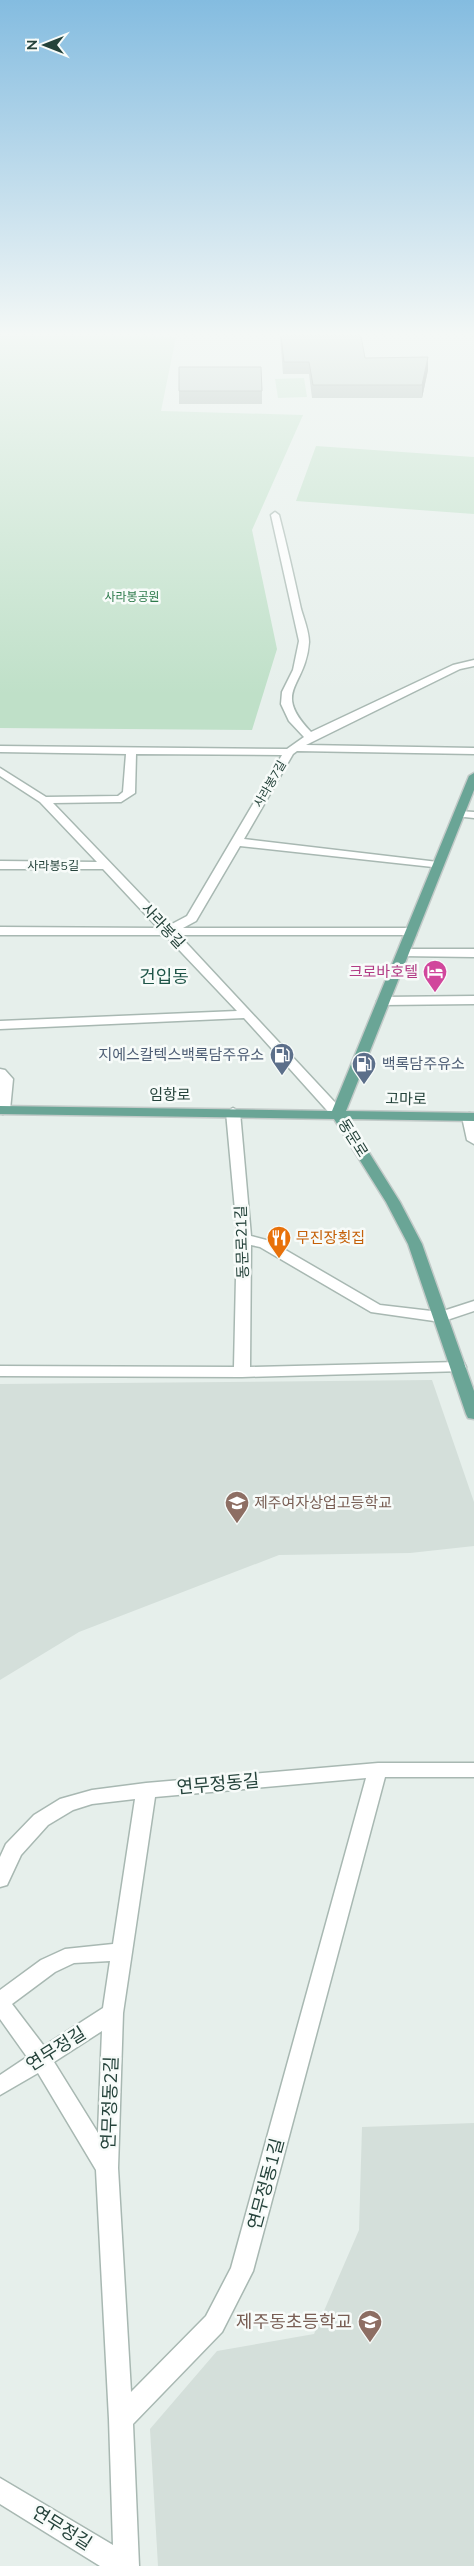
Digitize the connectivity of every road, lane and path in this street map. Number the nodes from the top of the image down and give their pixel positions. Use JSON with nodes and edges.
{"nodes":[{"id":1,"x":275,"y":515,"type":"dead end"},
{"id":2,"x":474,"y":657,"type":"edge"},
{"id":3,"x":474,"y":663,"type":"edge"},
{"id":4,"x":457,"y":668,"type":"junction"},
{"id":5,"x":310,"y":737,"type":"junction"},
{"id":6,"x":0,"y":749,"type":"edge"},
{"id":7,"x":292,"y":750,"type":"junction"},
{"id":8,"x":474,"y":751,"type":"edge"},
{"id":9,"x":131,"y":752,"type":"junction"},
{"id":10,"x":0,"y":771,"type":"edge"},
{"id":11,"x":474,"y":776,"type":"edge"},
{"id":12,"x":44,"y":800,"type":"junction"},
{"id":13,"x":459,"y":814,"type":"junction"},
{"id":14,"x":474,"y":815,"type":"edge"},
{"id":15,"x":237,"y":842,"type":"junction"},
{"id":16,"x":0,"y":865,"type":"edge"},
{"id":17,"x":106,"y":866,"type":"junction"},
{"id":18,"x":438,"y":866,"type":"junction"},
{"id":19,"x":0,"y":931,"type":"edge"},
{"id":20,"x":168,"y":931,"type":"junction"},
{"id":21,"x":412,"y":932,"type":"junction"},
{"id":22,"x":404,"y":953,"type":"junction"},
{"id":23,"x":474,"y":953,"type":"edge"},
{"id":24,"x":474,"y":1000,"type":"edge"},
{"id":25,"x":383,"y":1002,"type":"junction"},
{"id":26,"x":247,"y":1014,"type":"junction"},
{"id":27,"x":0,"y":1025,"type":"edge"},
{"id":28,"x":0,"y":1073,"type":"edge"},
{"id":29,"x":1,"y":1110,"type":"edge"},
{"id":30,"x":233,"y":1112,"type":"junction"},
{"id":31,"x":338,"y":1114,"type":"junction"},
{"id":32,"x":472,"y":1116,"type":"edge"},
{"id":33,"x":474,"y":1140,"type":"edge"},
{"id":34,"x":244,"y":1239,"type":"junction"},
{"id":35,"x":474,"y":1306,"type":"edge"},
{"id":36,"x":441,"y":1318,"type":"junction"},
{"id":37,"x":458,"y":1367,"type":"junction"},
{"id":38,"x":0,"y":1371,"type":"edge"},
{"id":39,"x":242,"y":1372,"type":"junction"},
{"id":40,"x":474,"y":1414,"type":"edge"},
{"id":41,"x":378,"y":1770,"type":"junction"},
{"id":42,"x":474,"y":1770,"type":"edge"},
{"id":43,"x":146,"y":1790,"type":"junction"},
{"id":44,"x":0,"y":1879,"type":"edge"},
{"id":45,"x":122,"y":1952,"type":"junction"},
{"id":46,"x":0,"y":2002,"type":"edge"},
{"id":47,"x":113,"y":2013,"type":"junction"},
{"id":48,"x":40,"y":2058,"type":"junction"},
{"id":49,"x":0,"y":2086,"type":"edge"},
{"id":50,"x":108,"y":2168,"type":"junction"},
{"id":51,"x":121,"y":2419,"type":"junction"},
{"id":52,"x":0,"y":2490,"type":"edge"},
{"id":53,"x":125,"y":2566,"type":"edge"}],
"edges":[{"from":1,"to":5,"type":"street"},
{"from":2,"to":4,"type":"street"},
{"from":3,"to":4,"type":"street","name":"사라봉7길"},
{"from":4,"to":5,"type":"street","name":"사라봉7길"},
{"from":5,"to":7,"type":"street","name":"사라봉7길"},
{"from":6,"to":9,"type":"street"},
{"from":7,"to":8,"type":"street"},
{"from":7,"to":9,"type":"street"},
{"from":7,"to":15,"type":"street","name":"사라봉7길"},
{"from":9,"to":12,"type":"street"},
{"from":10,"to":12,"type":"street","name":"사라봉길"},
{"from":11,"to":13,"type":"main road","name":"동문로"},
{"from":12,"to":17,"type":"street","name":"사라봉길"},
{"from":13,"to":14,"type":"street"},
{"from":13,"to":18,"type":"main road","name":"동문로"},
{"from":15,"to":18,"type":"street"},
{"from":15,"to":20,"type":"street","name":"사라봉7길"},
{"from":16,"to":17,"type":"street","name":"사라봉5길"},
{"from":17,"to":20,"type":"street","name":"사라봉길"},
{"from":18,"to":21,"type":"main road","name":"동문로"},
{"from":19,"to":20,"type":"street","name":"사라봉7길"},
{"from":20,"to":21,"type":"street","name":"사라봉7길"},
{"from":20,"to":26,"type":"street","name":"사라봉길"},
{"from":21,"to":22,"type":"main road","name":"동문로"},
{"from":22,"to":23,"type":"street"},
{"from":22,"to":25,"type":"main road","name":"동문로"},
{"from":24,"to":25,"type":"street"},
{"from":25,"to":31,"type":"main road","name":"동문로"},
{"from":26,"to":27,"type":"street"},
{"from":26,"to":31,"type":"street","name":"사라봉길"},
{"from":28,"to":29,"type":"street","name":"임항로"},
{"from":29,"to":30,"type":"main road","name":"임항로"},
{"from":30,"to":31,"type":"main road","name":"임항로"},
{"from":30,"to":34,"type":"street","name":"동문로21길"},
{"from":31,"to":32,"type":"main road","name":"고마로"},
{"from":31,"to":36,"type":"main road","name":"동문로"},
{"from":32,"to":33,"type":"street"},
{"from":34,"to":36,"type":"street"},
{"from":34,"to":39,"type":"street","name":"동문로21길"},
{"from":35,"to":36,"type":"street"},
{"from":36,"to":37,"type":"main road","name":"동문로"},
{"from":37,"to":39,"type":"street"},
{"from":37,"to":40,"type":"main road","name":"동문로"},
{"from":38,"to":39,"type":"street"},
{"from":41,"to":42,"type":"street","name":"연무정동길"},
{"from":41,"to":43,"type":"street","name":"연무정동길"},
{"from":41,"to":51,"type":"street","name":"연무정동1길"},
{"from":43,"to":44,"type":"street","name":"연무정동길"},
{"from":43,"to":45,"type":"street","name":"연무정동2길"},
{"from":45,"to":46,"type":"street"},
{"from":45,"to":47,"type":"street","name":"연무정동2길"},
{"from":46,"to":48,"type":"street"},
{"from":47,"to":48,"type":"street","name":"연무정길"},
{"from":47,"to":50,"type":"street","name":"연무정동2길"},
{"from":48,"to":49,"type":"street","name":"연무정길"},
{"from":48,"to":50,"type":"street"},
{"from":50,"to":51,"type":"street","name":"연무정동2길"},
{"from":51,"to":53,"type":"street"},
{"from":52,"to":53,"type":"street","name":"연무정길"}]}
